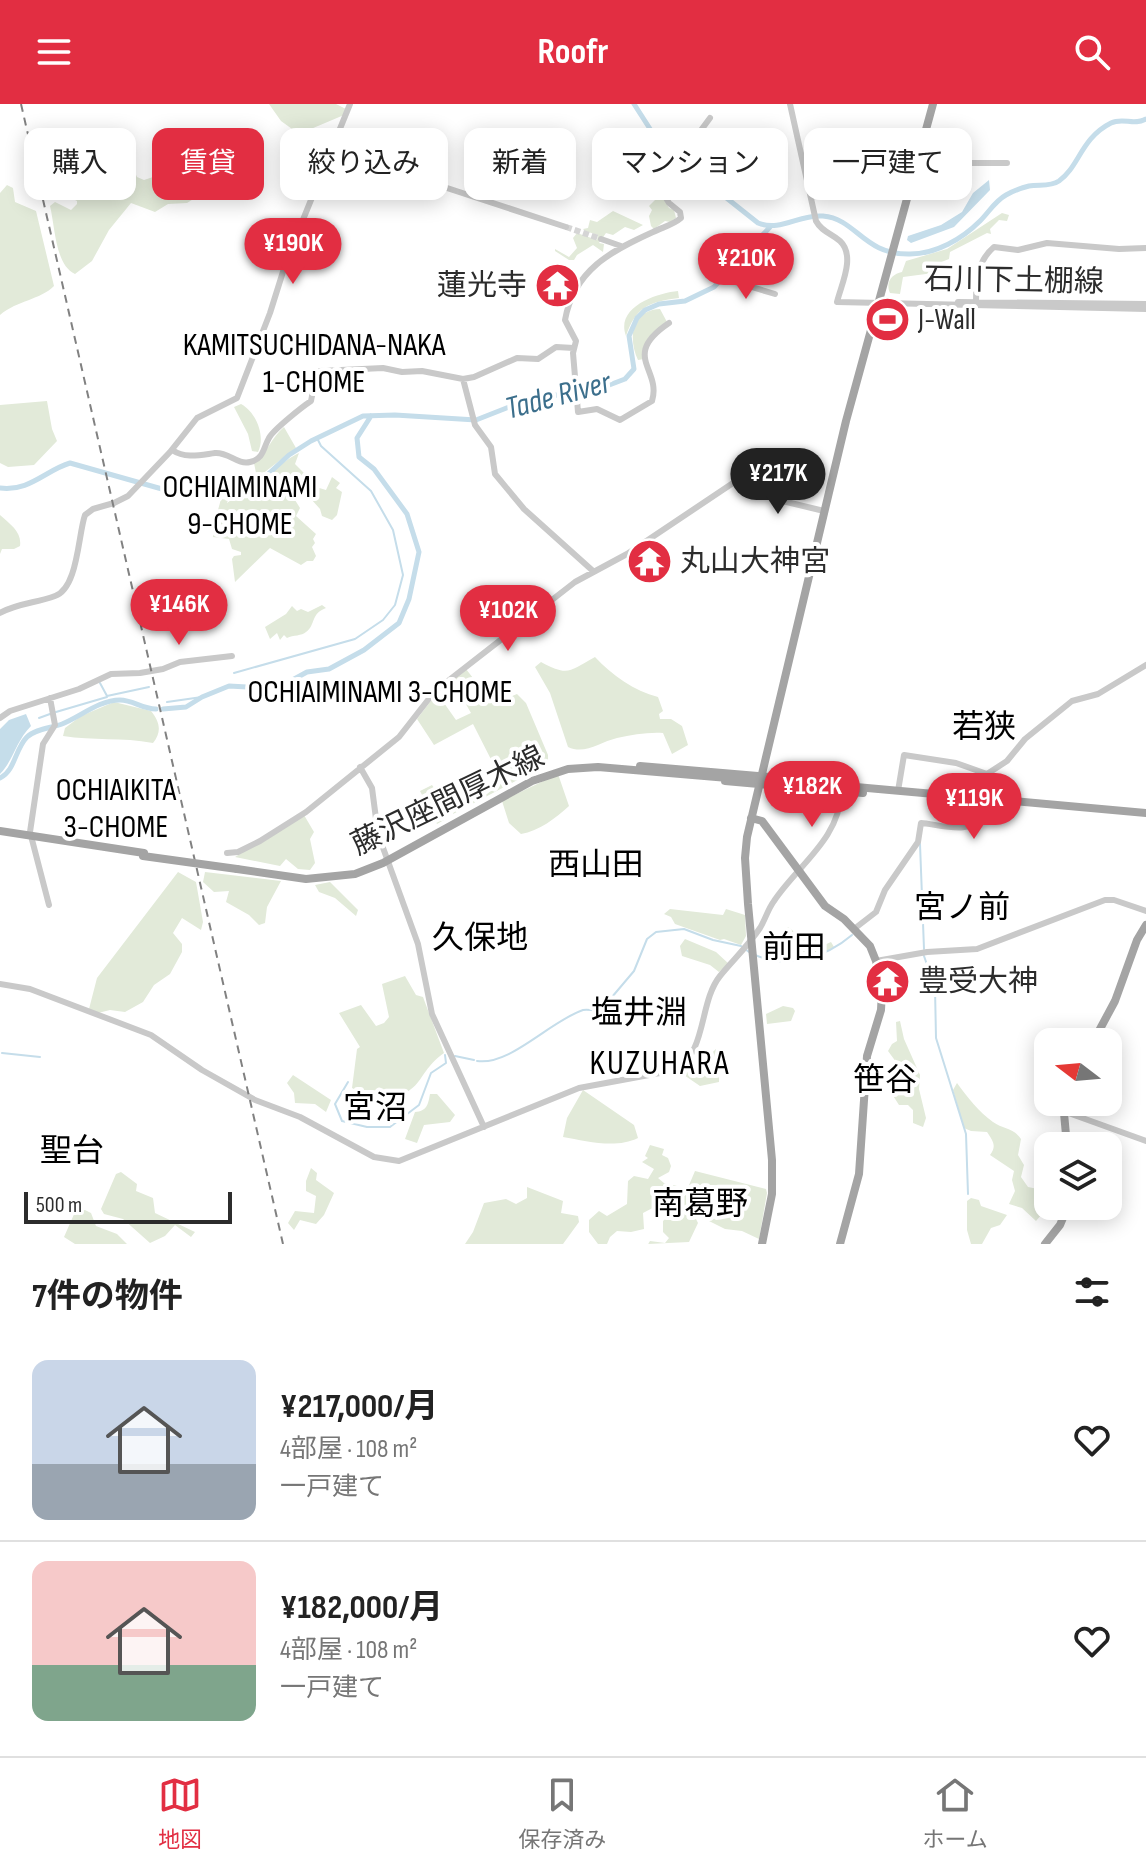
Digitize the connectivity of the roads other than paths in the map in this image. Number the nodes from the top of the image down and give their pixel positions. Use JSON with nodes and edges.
{"nodes":[{"id":1,"x":350,"y":104,"type":"edge"},
{"id":2,"x":790,"y":104,"type":"edge"},
{"id":3,"x":934,"y":104,"type":"edge"},
{"id":4,"x":710,"y":118,"type":"dead end"},
{"id":5,"x":340,"y":128,"type":"edge"},
{"id":6,"x":927,"y":128,"type":"edge"},
{"id":7,"x":972,"y":162,"type":"edge"},
{"id":8,"x":804,"y":163,"type":"edge"},
{"id":9,"x":1007,"y":163,"type":"dead end"},
{"id":10,"x":448,"y":188,"type":"edge"},
{"id":11,"x":311,"y":200,"type":"edge"},
{"id":12,"x":812,"y":200,"type":"edge"},
{"id":13,"x":907,"y":200,"type":"edge"},
{"id":14,"x":566,"y":227,"type":"tunnel mouth"},
{"id":15,"x":601,"y":239,"type":"tunnel mouth"},
{"id":16,"x":621,"y":246,"type":"junction"},
{"id":17,"x":1146,"y":248,"type":"edge"},
{"id":18,"x":709,"y":274,"type":"dead end"},
{"id":19,"x":775,"y":294,"type":"dead end"},
{"id":20,"x":879,"y":303,"type":"junction"},
{"id":21,"x":976,"y":304,"type":"junction"},
{"id":22,"x":1146,"y":306,"type":"edge"},
{"id":23,"x":669,"y":323,"type":"dead end"},
{"id":24,"x":574,"y":348,"type":"junction"},
{"id":25,"x":463,"y":379,"type":"junction"},
{"id":26,"x":172,"y":450,"type":"junction"},
{"id":27,"x":824,"y":511,"type":"junction"},
{"id":28,"x":593,"y":571,"type":"junction"},
{"id":29,"x":0,"y":613,"type":"edge"},
{"id":30,"x":232,"y":656,"type":"dead end"},
{"id":31,"x":1146,"y":665,"type":"edge"},
{"id":32,"x":50,"y":698,"type":"junction"},
{"id":33,"x":0,"y":718,"type":"edge"},
{"id":34,"x":360,"y":767,"type":"junction"},
{"id":35,"x":633,"y":769,"type":"junction"},
{"id":36,"x":987,"y":774,"type":"junction"},
{"id":37,"x":728,"y":777,"type":"dead end"},
{"id":38,"x":762,"y":780,"type":"junction"},
{"id":39,"x":789,"y":783,"type":"dead end"},
{"id":40,"x":877,"y":791,"type":"junction"},
{"id":41,"x":898,"y":791,"type":"junction"},
{"id":42,"x":841,"y":792,"type":"junction"},
{"id":43,"x":983,"y":801,"type":"junction"},
{"id":44,"x":1146,"y":816,"type":"edge"},
{"id":45,"x":753,"y":818,"type":"junction"},
{"id":46,"x":0,"y":833,"type":"edge"},
{"id":47,"x":30,"y":837,"type":"junction"},
{"id":48,"x":227,"y":853,"type":"dead end"},
{"id":49,"x":387,"y":859,"type":"junction"},
{"id":50,"x":799,"y":871,"type":"junction"},
{"id":51,"x":49,"y":905,"type":"dead end"},
{"id":52,"x":1146,"y":911,"type":"edge"},
{"id":53,"x":1146,"y":925,"type":"edge"},
{"id":54,"x":854,"y":929,"type":"junction"},
{"id":55,"x":754,"y":937,"type":"junction"},
{"id":56,"x":876,"y":961,"type":"junction"},
{"id":57,"x":0,"y":984,"type":"edge"},
{"id":58,"x":1101,"y":1028,"type":"edge"},
{"id":59,"x":1085,"y":1116,"type":"edge"},
{"id":60,"x":484,"y":1127,"type":"junction"},
{"id":61,"x":1146,"y":1141,"type":"edge"},
{"id":62,"x":1062,"y":1220,"type":"edge"},
{"id":63,"x":764,"y":1244,"type":"edge"},
{"id":64,"x":840,"y":1244,"type":"edge"},
{"id":65,"x":1045,"y":1244,"type":"edge"}],
"edges":[{"from":1,"to":5,"type":"street"},
{"from":2,"to":8,"type":"street"},
{"from":3,"to":6,"type":"main road"},
{"from":4,"to":16,"type":"street"},
{"from":7,"to":9,"type":"street"},
{"from":10,"to":14,"type":"street"},
{"from":11,"to":26,"type":"street"},
{"from":12,"to":20,"type":"street","name":"石川下土棚線"},
{"from":13,"to":20,"type":"main road"},
{"from":15,"to":16,"type":"street"},
{"from":16,"to":24,"type":"street"},
{"from":17,"to":21,"type":"street"},
{"from":18,"to":19,"type":"street"},
{"from":20,"to":21,"type":"street","name":"石川下土棚線"},
{"from":20,"to":27,"type":"main road"},
{"from":20,"to":38,"type":"main road"},
{"from":21,"to":22,"type":"street","name":"石川下土棚線"},
{"from":23,"to":24,"type":"street"},
{"from":24,"to":25,"type":"street"},
{"from":25,"to":26,"type":"street"},
{"from":25,"to":28,"type":"street"},
{"from":26,"to":29,"type":"street"},
{"from":27,"to":28,"type":"street"},
{"from":27,"to":38,"type":"main road"},
{"from":28,"to":34,"type":"street"},
{"from":30,"to":32,"type":"street"},
{"from":31,"to":36,"type":"street"},
{"from":32,"to":33,"type":"street"},
{"from":32,"to":47,"type":"street"},
{"from":34,"to":48,"type":"street"},
{"from":34,"to":49,"type":"street"},
{"from":35,"to":37,"type":"main road","name":"藤沢座間厚木線"},
{"from":35,"to":38,"type":"main road"},
{"from":35,"to":49,"type":"main road","name":"藤沢座間厚木線"},
{"from":36,"to":41,"type":"street"},
{"from":36,"to":43,"type":"street"},
{"from":38,"to":40,"type":"main road"},
{"from":38,"to":42,"type":"main road"},
{"from":38,"to":45,"type":"main road"},
{"from":39,"to":40,"type":"main road"},
{"from":40,"to":41,"type":"main road"},
{"from":40,"to":42,"type":"main road"},
{"from":40,"to":43,"type":"main road"},
{"from":41,"to":43,"type":"main road"},
{"from":42,"to":50,"type":"street"},
{"from":43,"to":44,"type":"main road"},
{"from":43,"to":54,"type":"street"},
{"from":45,"to":50,"type":"main road"},
{"from":45,"to":55,"type":"main road"},
{"from":46,"to":47,"type":"main road","name":"藤沢座間厚木線"},
{"from":47,"to":49,"type":"main road","name":"藤沢座間厚木線","bridge":true},
{"from":47,"to":51,"type":"street"},
{"from":49,"to":60,"type":"street"},
{"from":50,"to":54,"type":"main road"},
{"from":50,"to":55,"type":"street"},
{"from":52,"to":56,"type":"street"},
{"from":53,"to":58,"type":"main road"},
{"from":54,"to":56,"type":"main road"},
{"from":55,"to":60,"type":"street"},
{"from":55,"to":63,"type":"main road"},
{"from":56,"to":64,"type":"main road"},
{"from":57,"to":60,"type":"street"},
{"from":59,"to":61,"type":"street"},
{"from":62,"to":65,"type":"main road"}]}
